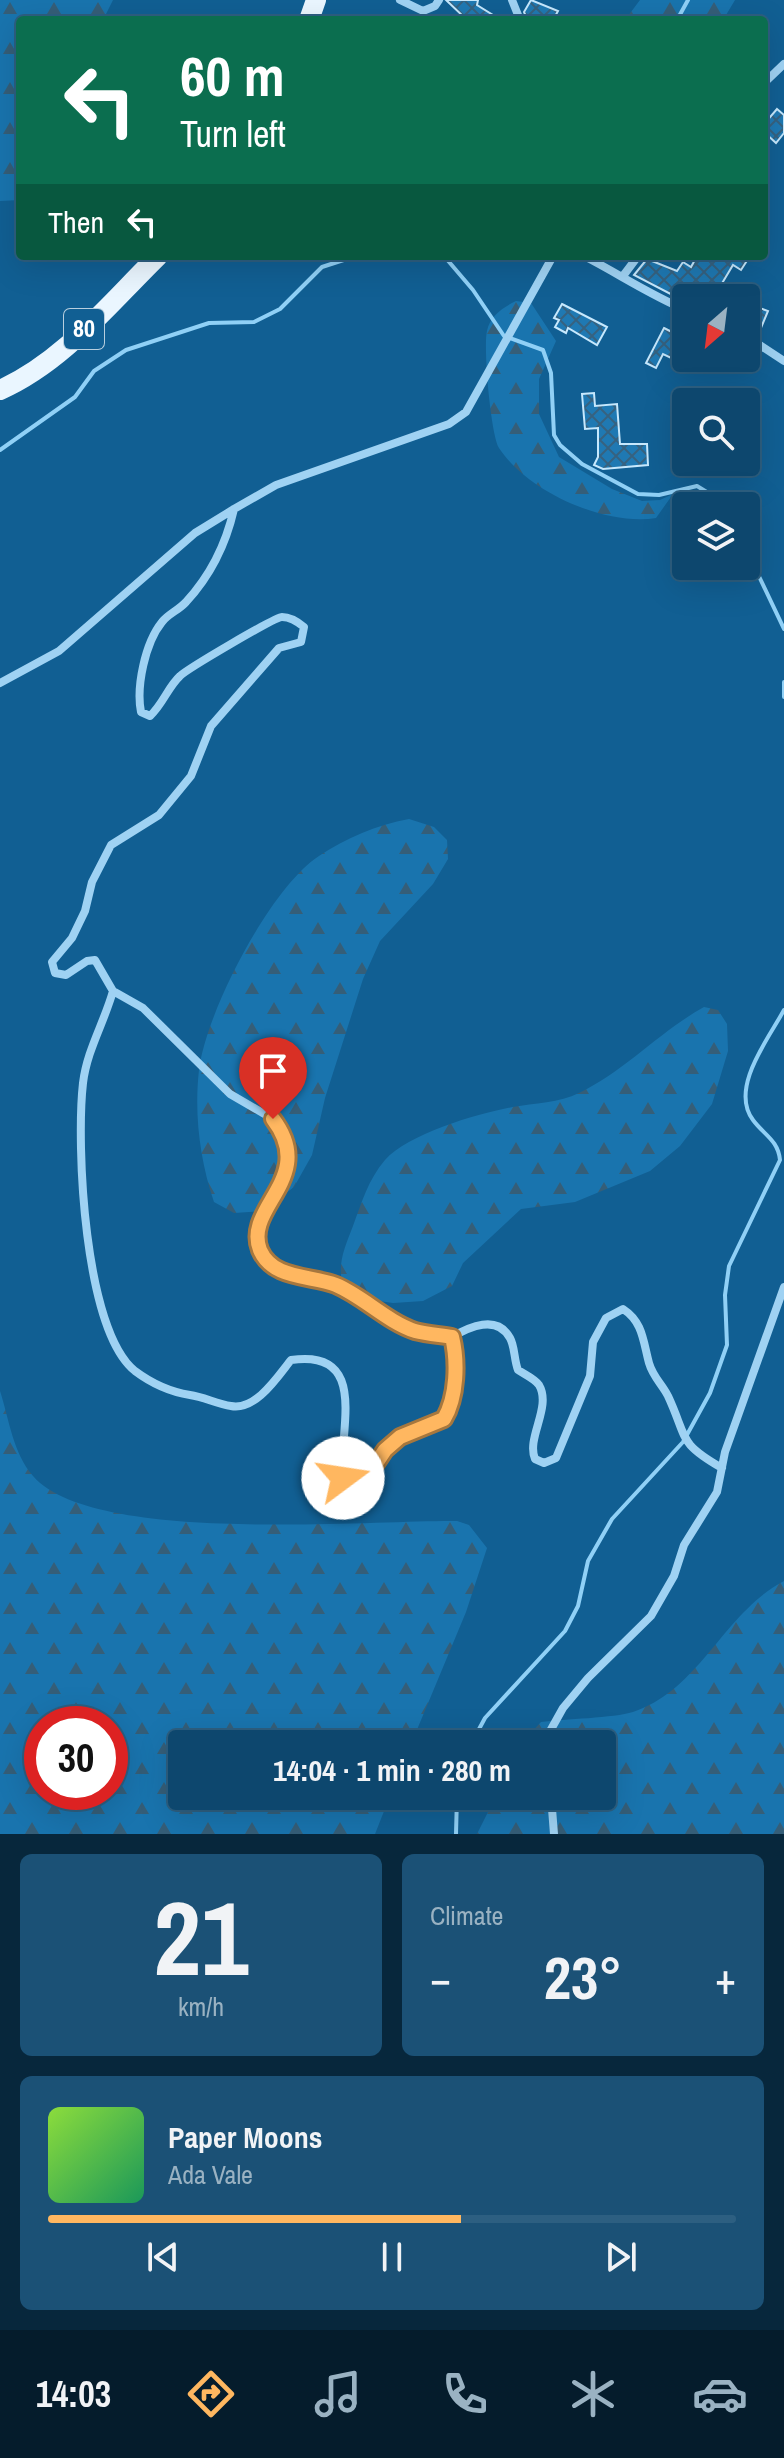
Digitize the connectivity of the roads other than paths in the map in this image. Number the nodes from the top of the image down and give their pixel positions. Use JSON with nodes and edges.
{"nodes":[{"id":1,"x":400,"y":0,"type":"edge"},
{"id":2,"x":439,"y":0,"type":"edge"},
{"id":3,"x":784,"y":64,"type":"edge"},
{"id":4,"x":768,"y":79,"type":"edge"},
{"id":5,"x":154,"y":260,"type":"edge"},
{"id":6,"x":551,"y":260,"type":"edge"},
{"id":7,"x":592,"y":260,"type":"edge"},
{"id":8,"x":635,"y":260,"type":"edge"},
{"id":9,"x":623,"y":276,"type":"junction"},
{"id":10,"x":672,"y":304,"type":"edge"},
{"id":11,"x":760,"y":345,"type":"edge"},
{"id":12,"x":784,"y":361,"type":"edge"},
{"id":13,"x":0,"y":390,"type":"edge"},
{"id":14,"x":234,"y":509,"type":"junction"},
{"id":15,"x":0,"y":683,"type":"edge"},
{"id":16,"x":113,"y":991,"type":"junction"},
{"id":17,"x":784,"y":1287,"type":"edge"},
{"id":18,"x":452,"y":1337,"type":"junction"},
{"id":19,"x":722,"y":1468,"type":"junction"},
{"id":20,"x":551,"y":1730,"type":"edge"},
{"id":21,"x":552,"y":1810,"type":"edge"},
{"id":22,"x":554,"y":1834,"type":"edge"}],
"edges":[{"from":1,"to":2,"type":"street"},
{"from":3,"to":4,"type":"street"},
{"from":5,"to":13,"type":"main road","number":"80"},
{"from":6,"to":14,"type":"street"},
{"from":7,"to":9,"type":"street"},
{"from":8,"to":9,"type":"street"},
{"from":9,"to":10,"type":"street"},
{"from":11,"to":12,"type":"street"},
{"from":14,"to":15,"type":"street"},
{"from":14,"to":16,"type":"street"},
{"from":16,"to":18,"type":"street"},
{"from":16,"to":18,"type":"street"},
{"from":17,"to":19,"type":"street"},
{"from":18,"to":19,"type":"street"},
{"from":19,"to":20,"type":"street"},
{"from":21,"to":22,"type":"street"}]}
